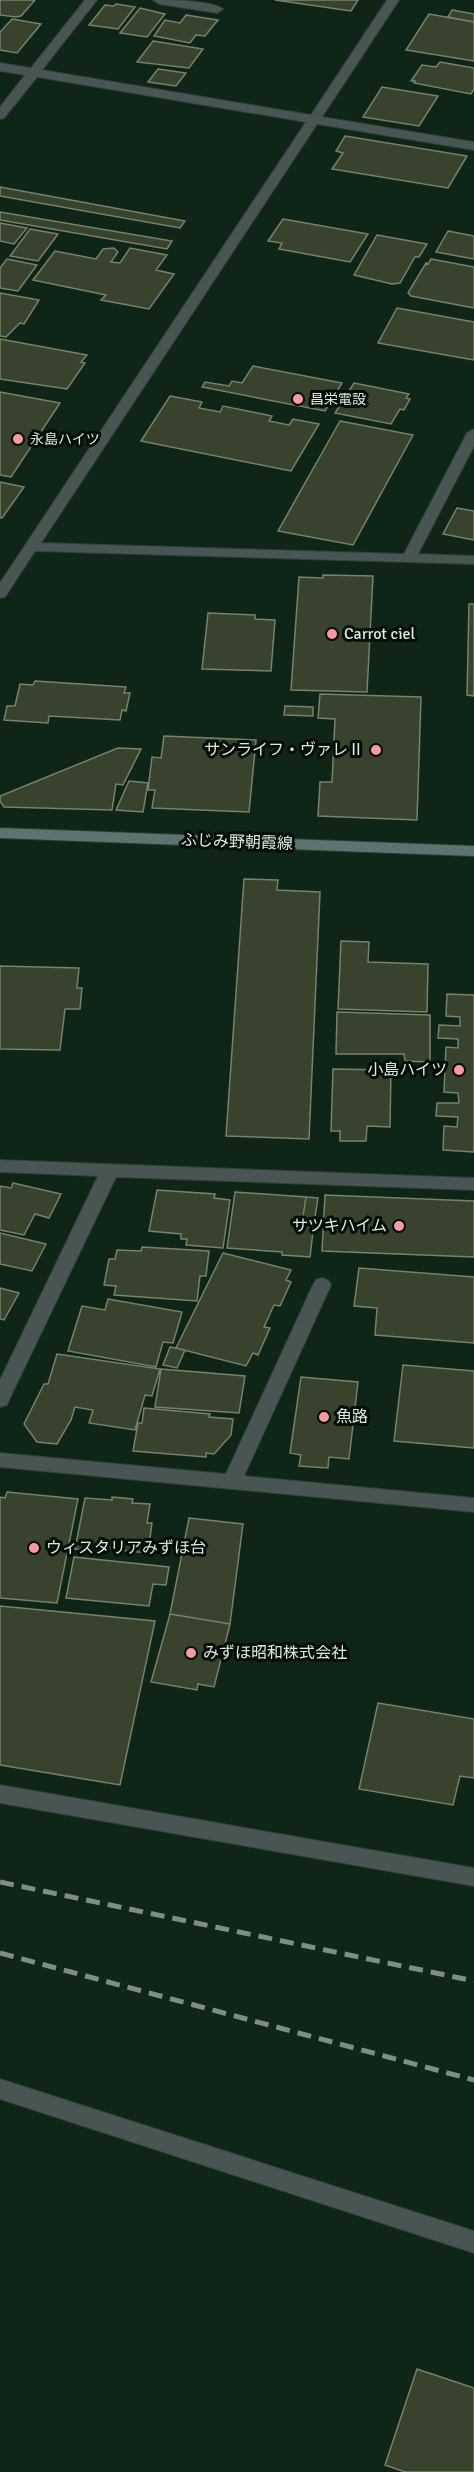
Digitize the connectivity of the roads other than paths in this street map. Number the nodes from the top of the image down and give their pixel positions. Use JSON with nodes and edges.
{"nodes":[{"id":1,"x":91,"y":0,"type":"edge"},
{"id":2,"x":159,"y":0,"type":"edge"},
{"id":3,"x":393,"y":0,"type":"edge"},
{"id":4,"x":218,"y":9,"type":"dead end"},
{"id":5,"x":0,"y":67,"type":"edge"},
{"id":6,"x":34,"y":73,"type":"junction"},
{"id":7,"x":0,"y":115,"type":"edge"},
{"id":8,"x":315,"y":120,"type":"junction"},
{"id":9,"x":474,"y":146,"type":"edge"},
{"id":10,"x":474,"y":434,"type":"edge"},
{"id":11,"x":31,"y":547,"type":"junction"},
{"id":12,"x":409,"y":558,"type":"junction"},
{"id":13,"x":474,"y":560,"type":"edge"},
{"id":14,"x":0,"y":594,"type":"edge"},
{"id":15,"x":0,"y":833,"type":"edge"},
{"id":16,"x":474,"y":851,"type":"edge"},
{"id":17,"x":0,"y":1166,"type":"edge"},
{"id":18,"x":110,"y":1170,"type":"junction"},
{"id":19,"x":474,"y":1184,"type":"edge"},
{"id":20,"x":321,"y":1285,"type":"dead end"},
{"id":21,"x":0,"y":1400,"type":"edge"},
{"id":22,"x":0,"y":1460,"type":"edge"},
{"id":23,"x":232,"y":1482,"type":"junction"},
{"id":24,"x":474,"y":1505,"type":"edge"},
{"id":25,"x":0,"y":1794,"type":"edge"},
{"id":26,"x":474,"y":1877,"type":"edge"},
{"id":27,"x":0,"y":2089,"type":"edge"},
{"id":28,"x":474,"y":2242,"type":"edge"}],
"edges":[{"from":1,"to":6,"type":"street"},
{"from":2,"to":4,"type":"street"},
{"from":3,"to":8,"type":"street"},
{"from":5,"to":6,"type":"street"},
{"from":6,"to":7,"type":"street"},
{"from":6,"to":8,"type":"street"},
{"from":8,"to":9,"type":"street"},
{"from":8,"to":11,"type":"street"},
{"from":10,"to":12,"type":"street"},
{"from":11,"to":12,"type":"street"},
{"from":11,"to":14,"type":"street"},
{"from":12,"to":13,"type":"street"},
{"from":15,"to":16,"type":"main road","name":"ふじみ野朝霞線"},
{"from":17,"to":18,"type":"street"},
{"from":18,"to":19,"type":"street"},
{"from":18,"to":21,"type":"street"},
{"from":20,"to":23,"type":"street"},
{"from":22,"to":23,"type":"street"},
{"from":23,"to":24,"type":"street"},
{"from":25,"to":26,"type":"street"},
{"from":27,"to":28,"type":"street"}]}
